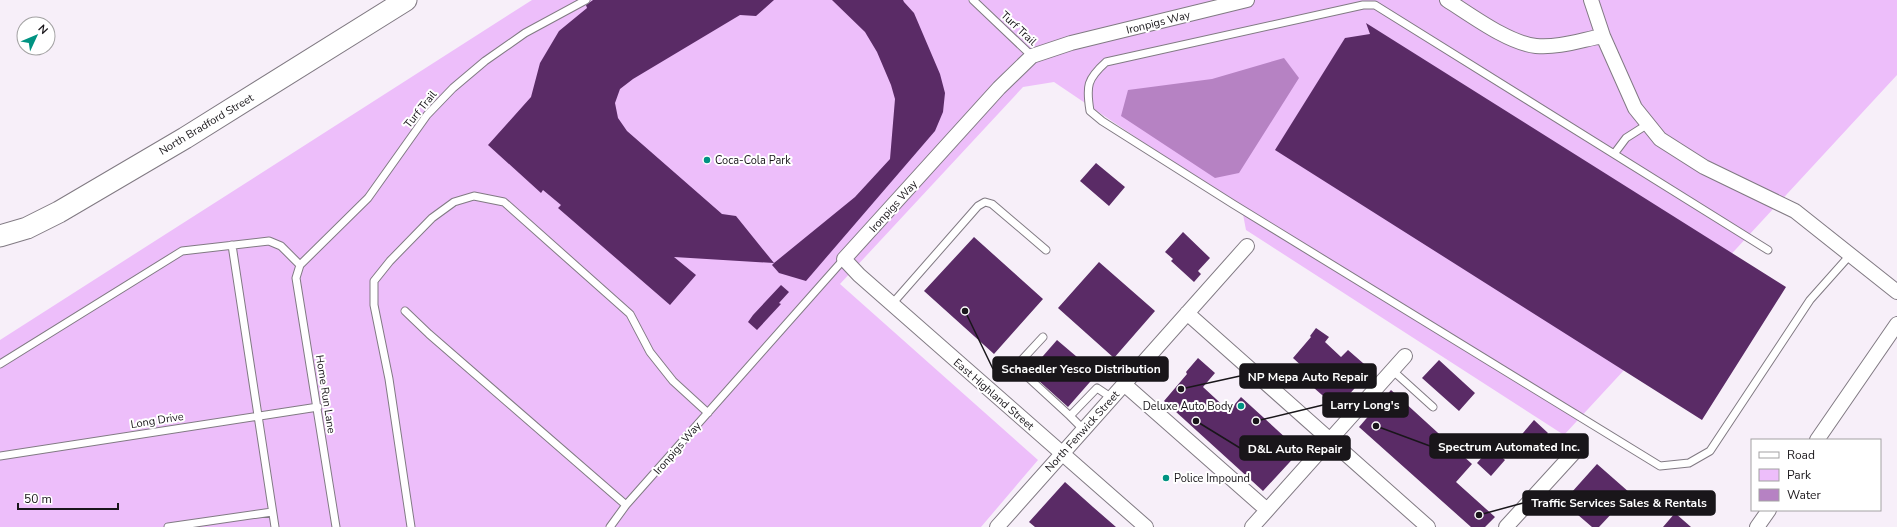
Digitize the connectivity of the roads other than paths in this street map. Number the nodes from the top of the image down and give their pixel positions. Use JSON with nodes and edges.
{"nodes":[{"id":1,"x":406,"y":0,"type":"edge"},
{"id":2,"x":586,"y":0,"type":"edge"},
{"id":3,"x":973,"y":0,"type":"edge"},
{"id":4,"x":1247,"y":0,"type":"edge"},
{"id":5,"x":1447,"y":0,"type":"edge"},
{"id":6,"x":1591,"y":0,"type":"edge"},
{"id":7,"x":1603,"y":36,"type":"junction"},
{"id":8,"x":1032,"y":56,"type":"junction"},
{"id":9,"x":1648,"y":124,"type":"junction"},
{"id":10,"x":1614,"y":154,"type":"junction"},
{"id":11,"x":0,"y":236,"type":"edge"},
{"id":12,"x":232,"y":245,"type":"junction"},
{"id":13,"x":1247,"y":246,"type":"dead end"},
{"id":14,"x":1046,"y":250,"type":"dead end"},
{"id":15,"x":1768,"y":250,"type":"dead end"},
{"id":16,"x":1851,"y":254,"type":"junction"},
{"id":17,"x":844,"y":259,"type":"junction"},
{"id":18,"x":300,"y":265,"type":"junction"},
{"id":19,"x":1897,"y":292,"type":"edge"},
{"id":20,"x":892,"y":304,"type":"junction"},
{"id":21,"x":405,"y":311,"type":"dead end"},
{"id":22,"x":1187,"y":313,"type":"junction"},
{"id":23,"x":1897,"y":324,"type":"edge"},
{"id":24,"x":1043,"y":337,"type":"dead end"},
{"id":25,"x":1404,"y":356,"type":"dead end"},
{"id":26,"x":0,"y":364,"type":"edge"},
{"id":27,"x":1392,"y":370,"type":"junction"},
{"id":28,"x":1124,"y":384,"type":"junction"},
{"id":29,"x":1112,"y":398,"type":"junction"},
{"id":30,"x":318,"y":407,"type":"junction"},
{"id":31,"x":1432,"y":407,"type":"dead end"},
{"id":32,"x":708,"y":413,"type":"junction"},
{"id":33,"x":257,"y":416,"type":"junction"},
{"id":34,"x":1070,"y":416,"type":"junction"},
{"id":35,"x":1084,"y":430,"type":"junction"},
{"id":36,"x":1818,"y":439,"type":"edge"},
{"id":37,"x":1330,"y":440,"type":"junction"},
{"id":38,"x":1578,"y":448,"type":"dead end"},
{"id":39,"x":1062,"y":454,"type":"junction"},
{"id":40,"x":0,"y":456,"type":"edge"},
{"id":41,"x":626,"y":505,"type":"junction"},
{"id":42,"x":1267,"y":510,"type":"junction"},
{"id":43,"x":1768,"y":511,"type":"edge"},
{"id":44,"x":272,"y":512,"type":"junction"},
{"id":45,"x":168,"y":527,"type":"edge"},
{"id":46,"x":275,"y":527,"type":"edge"},
{"id":47,"x":336,"y":527,"type":"edge"},
{"id":48,"x":411,"y":527,"type":"edge"},
{"id":49,"x":610,"y":527,"type":"edge"},
{"id":50,"x":997,"y":527,"type":"edge"},
{"id":51,"x":1146,"y":527,"type":"edge"},
{"id":52,"x":1252,"y":527,"type":"edge"},
{"id":53,"x":1428,"y":527,"type":"edge"},
{"id":54,"x":1506,"y":527,"type":"edge"},
{"id":55,"x":1757,"y":527,"type":"edge"}],
"edges":[{"from":1,"to":11,"type":"street","name":"North Bradford Street"},
{"from":2,"to":18,"type":"lane","name":"Turf Trail"},
{"from":3,"to":8,"type":"lane","name":"Turf Trail"},
{"from":4,"to":8,"type":"street","name":"Ironpigs Way"},
{"from":5,"to":7,"type":"street"},
{"from":6,"to":7,"type":"street"},
{"from":7,"to":9,"type":"street"},
{"from":8,"to":17,"type":"street","name":"Ironpigs Way"},
{"from":9,"to":10,"type":"lane"},
{"from":9,"to":16,"type":"street"},
{"from":10,"to":15,"type":"lane"},
{"from":10,"to":16,"type":"lane"},
{"from":12,"to":18,"type":"lane"},
{"from":12,"to":26,"type":"lane"},
{"from":12,"to":33,"type":"lane"},
{"from":13,"to":22,"type":"street","name":"North Fenwick Street"},
{"from":14,"to":20,"type":"lane"},
{"from":16,"to":19,"type":"street"},
{"from":17,"to":20,"type":"street","name":"East Highland Street"},
{"from":17,"to":32,"type":"lane","name":"Ironpigs Way"},
{"from":18,"to":30,"type":"lane","name":"Home Run Lane"},
{"from":20,"to":39,"type":"street","name":"East Highland Street"},
{"from":21,"to":41,"type":"lane"},
{"from":22,"to":28,"type":"street","name":"North Fenwick Street"},
{"from":22,"to":37,"type":"street"},
{"from":23,"to":36,"type":"street"},
{"from":24,"to":34,"type":"lane"},
{"from":25,"to":27,"type":"street"},
{"from":27,"to":31,"type":"lane"},
{"from":27,"to":37,"type":"street"},
{"from":28,"to":29,"type":"street","name":"North Fenwick Street"},
{"from":28,"to":42,"type":"street"},
{"from":29,"to":34,"type":"lane"},
{"from":29,"to":35,"type":"street","name":"North Fenwick Street"},
{"from":30,"to":33,"type":"lane","name":"Long Drive"},
{"from":30,"to":47,"type":"lane","name":"Home Run Lane"},
{"from":32,"to":41,"type":"lane","name":"Ironpigs Way"},
{"from":32,"to":48,"type":"lane"},
{"from":33,"to":40,"type":"lane","name":"Long Drive"},
{"from":33,"to":44,"type":"lane"},
{"from":34,"to":35,"type":"lane"},
{"from":35,"to":39,"type":"street","name":"North Fenwick Street"},
{"from":37,"to":42,"type":"street"},
{"from":37,"to":53,"type":"street"},
{"from":38,"to":54,"type":"street"},
{"from":39,"to":50,"type":"street","name":"North Fenwick Street"},
{"from":39,"to":51,"type":"street","name":"East Highland Street"},
{"from":41,"to":49,"type":"lane","name":"Ironpigs Way"},
{"from":42,"to":52,"type":"street"},
{"from":43,"to":55,"type":"street"},
{"from":44,"to":45,"type":"lane"},
{"from":44,"to":46,"type":"lane"}]}
